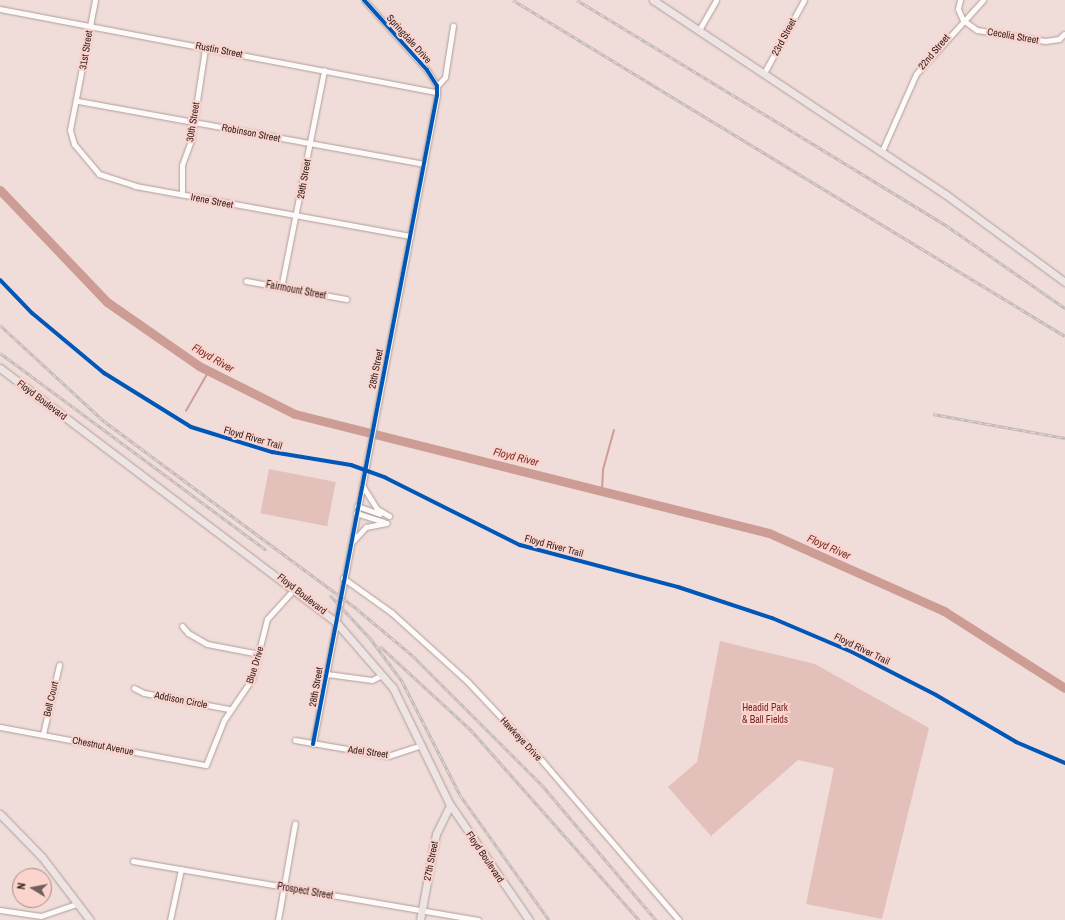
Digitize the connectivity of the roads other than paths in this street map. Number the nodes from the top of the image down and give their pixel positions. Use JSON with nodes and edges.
{"nodes":[{"id":1,"x":95,"y":0,"type":"edge"},
{"id":2,"x":364,"y":0,"type":"edge"},
{"id":3,"x":653,"y":0,"type":"edge"},
{"id":4,"x":716,"y":0,"type":"edge"},
{"id":5,"x":804,"y":0,"type":"edge"},
{"id":6,"x":960,"y":0,"type":"edge"},
{"id":7,"x":982,"y":0,"type":"edge"},
{"id":8,"x":0,"y":9,"type":"edge"},
{"id":9,"x":963,"y":20,"type":"junction"},
{"id":10,"x":453,"y":26,"type":"dead end"},
{"id":11,"x":90,"y":27,"type":"junction"},
{"id":12,"x":698,"y":30,"type":"junction"},
{"id":13,"x":1064,"y":34,"type":"dead end"},
{"id":14,"x":205,"y":48,"type":"junction"},
{"id":15,"x":324,"y":70,"type":"junction"},
{"id":16,"x":764,"y":73,"type":"junction"},
{"id":17,"x":437,"y":89,"type":"junction"},
{"id":18,"x":78,"y":100,"type":"junction"},
{"id":19,"x":193,"y":121,"type":"junction"},
{"id":20,"x":310,"y":144,"type":"junction"},
{"id":21,"x":882,"y":152,"type":"junction"},
{"id":22,"x":424,"y":164,"type":"junction"},
{"id":23,"x":182,"y":194,"type":"junction"},
{"id":24,"x":297,"y":216,"type":"junction"},
{"id":25,"x":410,"y":236,"type":"junction"},
{"id":26,"x":246,"y":281,"type":"dead end"},
{"id":27,"x":1065,"y":282,"type":"edge"},
{"id":28,"x":281,"y":288,"type":"junction"},
{"id":29,"x":346,"y":300,"type":"dead end"},
{"id":30,"x":0,"y":368,"type":"edge"},
{"id":31,"x":362,"y":484,"type":"junction"},
{"id":32,"x":357,"y":506,"type":"junction"},
{"id":33,"x":356,"y":513,"type":"junction"},
{"id":34,"x":350,"y":544,"type":"junction"},
{"id":35,"x":343,"y":578,"type":"junction"},
{"id":36,"x":295,"y":588,"type":"junction"},
{"id":37,"x":335,"y":621,"type":"junction"},
{"id":38,"x":182,"y":626,"type":"dead end"},
{"id":39,"x":259,"y":654,"type":"junction"},
{"id":40,"x":59,"y":665,"type":"dead end"},
{"id":41,"x":327,"y":674,"type":"junction"},
{"id":42,"x":382,"y":675,"type":"junction"},
{"id":43,"x":134,"y":688,"type":"dead end"},
{"id":44,"x":229,"y":709,"type":"junction"},
{"id":45,"x":0,"y":727,"type":"edge"},
{"id":46,"x":43,"y":734,"type":"junction"},
{"id":47,"x":296,"y":740,"type":"dead end"},
{"id":48,"x":313,"y":744,"type":"junction"},
{"id":49,"x":420,"y":745,"type":"junction"},
{"id":50,"x":206,"y":765,"type":"joint"},
{"id":51,"x":450,"y":804,"type":"junction"},
{"id":52,"x":0,"y":814,"type":"edge"},
{"id":53,"x":295,"y":823,"type":"dead end"},
{"id":54,"x":132,"y":861,"type":"dead end"},
{"id":55,"x":181,"y":869,"type":"junction"},
{"id":56,"x":283,"y":887,"type":"junction"},
{"id":57,"x":75,"y":904,"type":"junction"},
{"id":58,"x":0,"y":910,"type":"edge"},
{"id":59,"x":422,"y":911,"type":"junction"},
{"id":60,"x":90,"y":920,"type":"edge"},
{"id":61,"x":170,"y":920,"type":"edge"},
{"id":62,"x":278,"y":920,"type":"edge"},
{"id":63,"x":420,"y":920,"type":"edge"},
{"id":64,"x":478,"y":920,"type":"edge"},
{"id":65,"x":529,"y":920,"type":"edge"},
{"id":66,"x":678,"y":920,"type":"edge"}],
"edges":[{"from":1,"to":11,"type":"street","name":"31st Street"},
{"from":2,"to":17,"type":"street","name":"Springdale Drive"},
{"from":3,"to":12,"type":"main road"},
{"from":4,"to":12,"type":"street"},
{"from":5,"to":16,"type":"street","name":"23rd Street"},
{"from":6,"to":9,"type":"street"},
{"from":7,"to":9,"type":"street","name":"22nd Street"},
{"from":8,"to":11,"type":"street","name":"Rustin Street"},
{"from":9,"to":13,"type":"street","name":"Cecelia Street"},
{"from":9,"to":21,"type":"street","name":"22nd Street"},
{"from":10,"to":17,"type":"street"},
{"from":11,"to":14,"type":"street","name":"Rustin Street"},
{"from":11,"to":18,"type":"street","name":"31st Street"},
{"from":12,"to":16,"type":"main road"},
{"from":14,"to":15,"type":"street","name":"Rustin Street"},
{"from":14,"to":19,"type":"street","name":"30th Street"},
{"from":15,"to":17,"type":"street","name":"Rustin Street"},
{"from":15,"to":20,"type":"street","name":"29th Street"},
{"from":16,"to":21,"type":"main road"},
{"from":17,"to":22,"type":"street","name":"28th Street"},
{"from":18,"to":19,"type":"street","name":"Robinson Street"},
{"from":18,"to":23,"type":"street","name":"Irene Street"},
{"from":19,"to":20,"type":"street","name":"Robinson Street"},
{"from":19,"to":23,"type":"street","name":"30th Street"},
{"from":20,"to":22,"type":"street","name":"Robinson Street"},
{"from":20,"to":24,"type":"street","name":"29th Street"},
{"from":21,"to":27,"type":"main road"},
{"from":22,"to":25,"type":"street","name":"28th Street"},
{"from":23,"to":24,"type":"street","name":"Irene Street"},
{"from":24,"to":25,"type":"street","name":"Irene Street"},
{"from":24,"to":28,"type":"street","name":"29th Street"},
{"from":25,"to":31,"type":"street","name":"28th Street"},
{"from":26,"to":28,"type":"street","name":"Fairmount Street"},
{"from":28,"to":29,"type":"street","name":"Fairmount Street"},
{"from":30,"to":36,"type":"main road","name":"Floyd Boulevard"},
{"from":31,"to":32,"type":"street","name":"28th Street"},
{"from":31,"to":32,"type":"street"},
{"from":32,"to":33,"type":"street","name":"28th Street"},
{"from":33,"to":34,"type":"street","name":"28th Street"},
{"from":33,"to":34,"type":"street"},
{"from":34,"to":35,"type":"street","name":"28th Street"},
{"from":35,"to":37,"type":"street","name":"28th Street"},
{"from":35,"to":66,"type":"street","name":"Hawkeye Drive"},
{"from":36,"to":37,"type":"main road","name":"Floyd Boulevard"},
{"from":36,"to":39,"type":"street","name":"Blue Drive"},
{"from":37,"to":41,"type":"street","name":"28th Street"},
{"from":37,"to":42,"type":"main road","name":"Floyd Boulevard"},
{"from":38,"to":39,"type":"street"},
{"from":39,"to":44,"type":"street","name":"Blue Drive"},
{"from":40,"to":46,"type":"street","name":"Bell Court"},
{"from":41,"to":42,"type":"street"},
{"from":41,"to":48,"type":"street","name":"28th Street"},
{"from":42,"to":49,"type":"main road","name":"Floyd Boulevard"},
{"from":43,"to":44,"type":"street","name":"Addison Circle"},
{"from":44,"to":50,"type":"street","name":"Blue Drive"},
{"from":45,"to":46,"type":"street","name":"Chestnut Avenue"},
{"from":46,"to":50,"type":"street","name":"Chestnut Avenue"},
{"from":47,"to":48,"type":"street","name":"Adel Street"},
{"from":48,"to":49,"type":"street","name":"Adel Street"},
{"from":49,"to":51,"type":"main road","name":"Floyd Boulevard"},
{"from":51,"to":59,"type":"main road","name":"27th Street"},
{"from":51,"to":65,"type":"main road","name":"Floyd Boulevard"},
{"from":52,"to":57,"type":"main road"},
{"from":53,"to":56,"type":"street"},
{"from":54,"to":55,"type":"street","name":"Prospect Street"},
{"from":55,"to":56,"type":"street","name":"Prospect Street"},
{"from":55,"to":61,"type":"street"},
{"from":56,"to":59,"type":"street","name":"Prospect Street"},
{"from":56,"to":62,"type":"street"},
{"from":57,"to":58,"type":"street"},
{"from":57,"to":60,"type":"main road"},
{"from":59,"to":63,"type":"main road","name":"27th Street"},
{"from":59,"to":64,"type":"street","name":"Prospect Street"}]}
